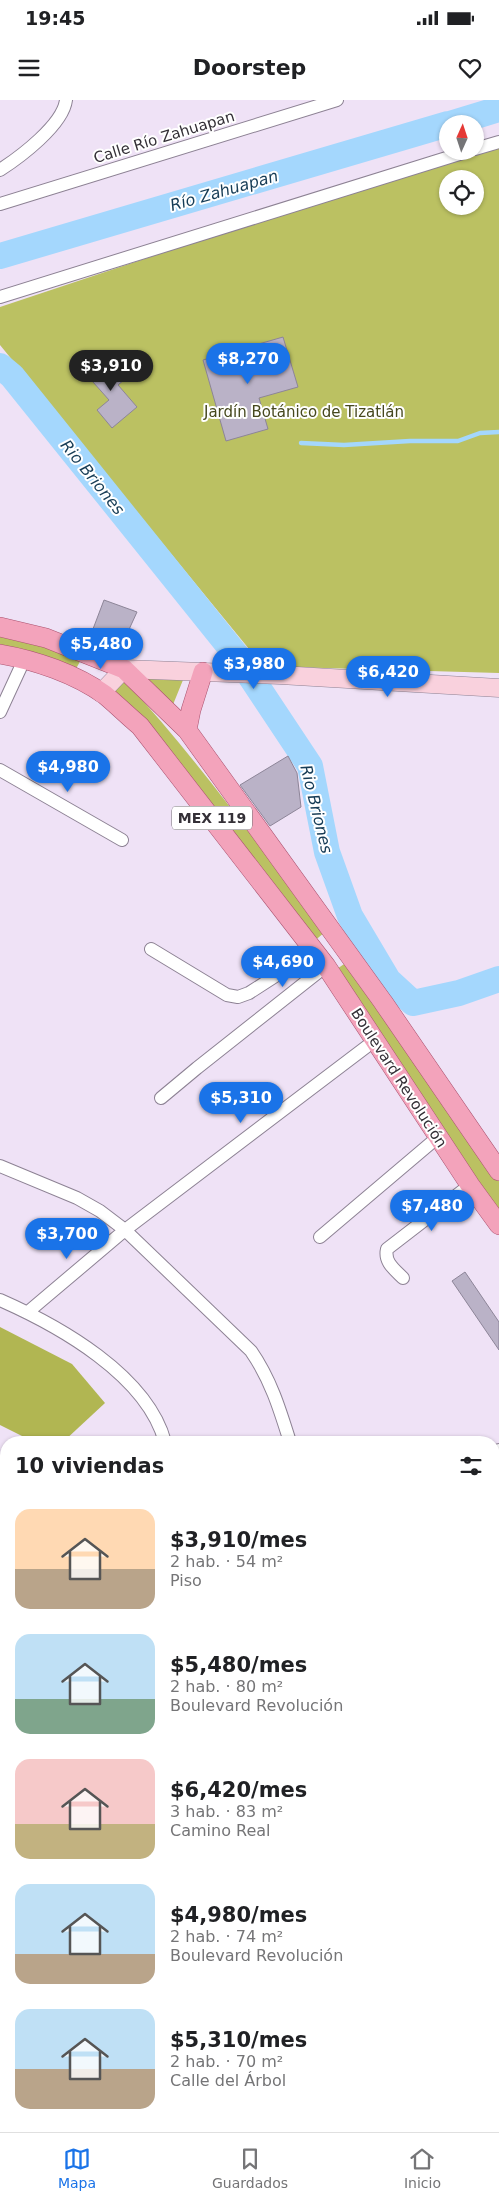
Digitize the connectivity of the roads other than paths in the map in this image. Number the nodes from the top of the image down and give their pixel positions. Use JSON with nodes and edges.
{"nodes":[{"id":1,"x":66,"y":100,"type":"edge"},
{"id":2,"x":337,"y":100,"type":"edge"},
{"id":3,"x":499,"y":142,"type":"edge"},
{"id":4,"x":484,"y":146,"type":"edge"},
{"id":5,"x":440,"y":160,"type":"edge"},
{"id":6,"x":0,"y":170,"type":"edge"},
{"id":7,"x":0,"y":204,"type":"edge"},
{"id":8,"x":0,"y":297,"type":"edge"},
{"id":9,"x":0,"y":627,"type":"edge"},
{"id":10,"x":0,"y":654,"type":"edge"},
{"id":11,"x":24,"y":660,"type":"junction"},
{"id":12,"x":124,"y":669,"type":"junction"},
{"id":13,"x":203,"y":672,"type":"junction"},
{"id":14,"x":499,"y":688,"type":"edge"},
{"id":15,"x":101,"y":693,"type":"junction"},
{"id":16,"x":0,"y":712,"type":"edge"},
{"id":17,"x":187,"y":730,"type":"junction"},
{"id":18,"x":0,"y":770,"type":"edge"},
{"id":19,"x":122,"y":840,"type":"dead end"},
{"id":20,"x":151,"y":949,"type":"dead end"},
{"id":21,"x":314,"y":951,"type":"junction"},
{"id":22,"x":326,"y":966,"type":"junction"},
{"id":23,"x":374,"y":1041,"type":"junction"},
{"id":24,"x":161,"y":1098,"type":"dead end"},
{"id":25,"x":438,"y":1137,"type":"junction"},
{"id":26,"x":0,"y":1166,"type":"edge"},
{"id":27,"x":499,"y":1171,"type":"edge"},
{"id":28,"x":470,"y":1185,"type":"junction"},
{"id":29,"x":499,"y":1225,"type":"edge"},
{"id":30,"x":125,"y":1230,"type":"junction"},
{"id":31,"x":320,"y":1237,"type":"dead end"},
{"id":32,"x":403,"y":1278,"type":"dead end"},
{"id":33,"x":0,"y":1300,"type":"edge"},
{"id":34,"x":28,"y":1312,"type":"junction"},
{"id":35,"x":163,"y":1436,"type":"edge"},
{"id":36,"x":288,"y":1436,"type":"edge"}],
"edges":[{"from":1,"to":6,"type":"street"},
{"from":2,"to":7,"type":"street","name":"Calle Río Zahuapan"},
{"from":3,"to":4,"type":"street"},
{"from":5,"to":8,"type":"street"},
{"from":9,"to":12,"type":"main road","name":"Boulevard Revolución","number":"MEX 119"},
{"from":10,"to":11,"type":"main road","name":"Boulevard Revolución","number":"MEX 119"},
{"from":11,"to":15,"type":"main road","name":"Boulevard Revolución","number":"MEX 119"},
{"from":11,"to":16,"type":"street"},
{"from":12,"to":13,"type":"main road"},
{"from":12,"to":15,"type":"main road"},
{"from":12,"to":17,"type":"main road","name":"Boulevard Revolución","number":"MEX 119"},
{"from":13,"to":14,"type":"main road"},
{"from":13,"to":17,"type":"main road"},
{"from":15,"to":21,"type":"main road","name":"Boulevard Revolución","number":"MEX 119"},
{"from":17,"to":27,"type":"main road","name":"Boulevard Revolución","number":"MEX 119"},
{"from":18,"to":19,"type":"street"},
{"from":20,"to":21,"type":"street"},
{"from":21,"to":22,"type":"main road","name":"Boulevard Revolución","number":"MEX 119"},
{"from":22,"to":23,"type":"main road","name":"Boulevard Revolución","number":"MEX 119"},
{"from":22,"to":24,"type":"street"},
{"from":23,"to":25,"type":"main road","name":"Boulevard Revolución","number":"MEX 119"},
{"from":23,"to":30,"type":"street"},
{"from":25,"to":28,"type":"main road","name":"Boulevard Revolución","number":"MEX 119"},
{"from":25,"to":31,"type":"street"},
{"from":26,"to":30,"type":"street"},
{"from":28,"to":29,"type":"main road","name":"Boulevard Revolución","number":"MEX 119"},
{"from":28,"to":32,"type":"street"},
{"from":30,"to":34,"type":"street"},
{"from":30,"to":36,"type":"street"},
{"from":33,"to":34,"type":"street"},
{"from":34,"to":35,"type":"street"}]}
